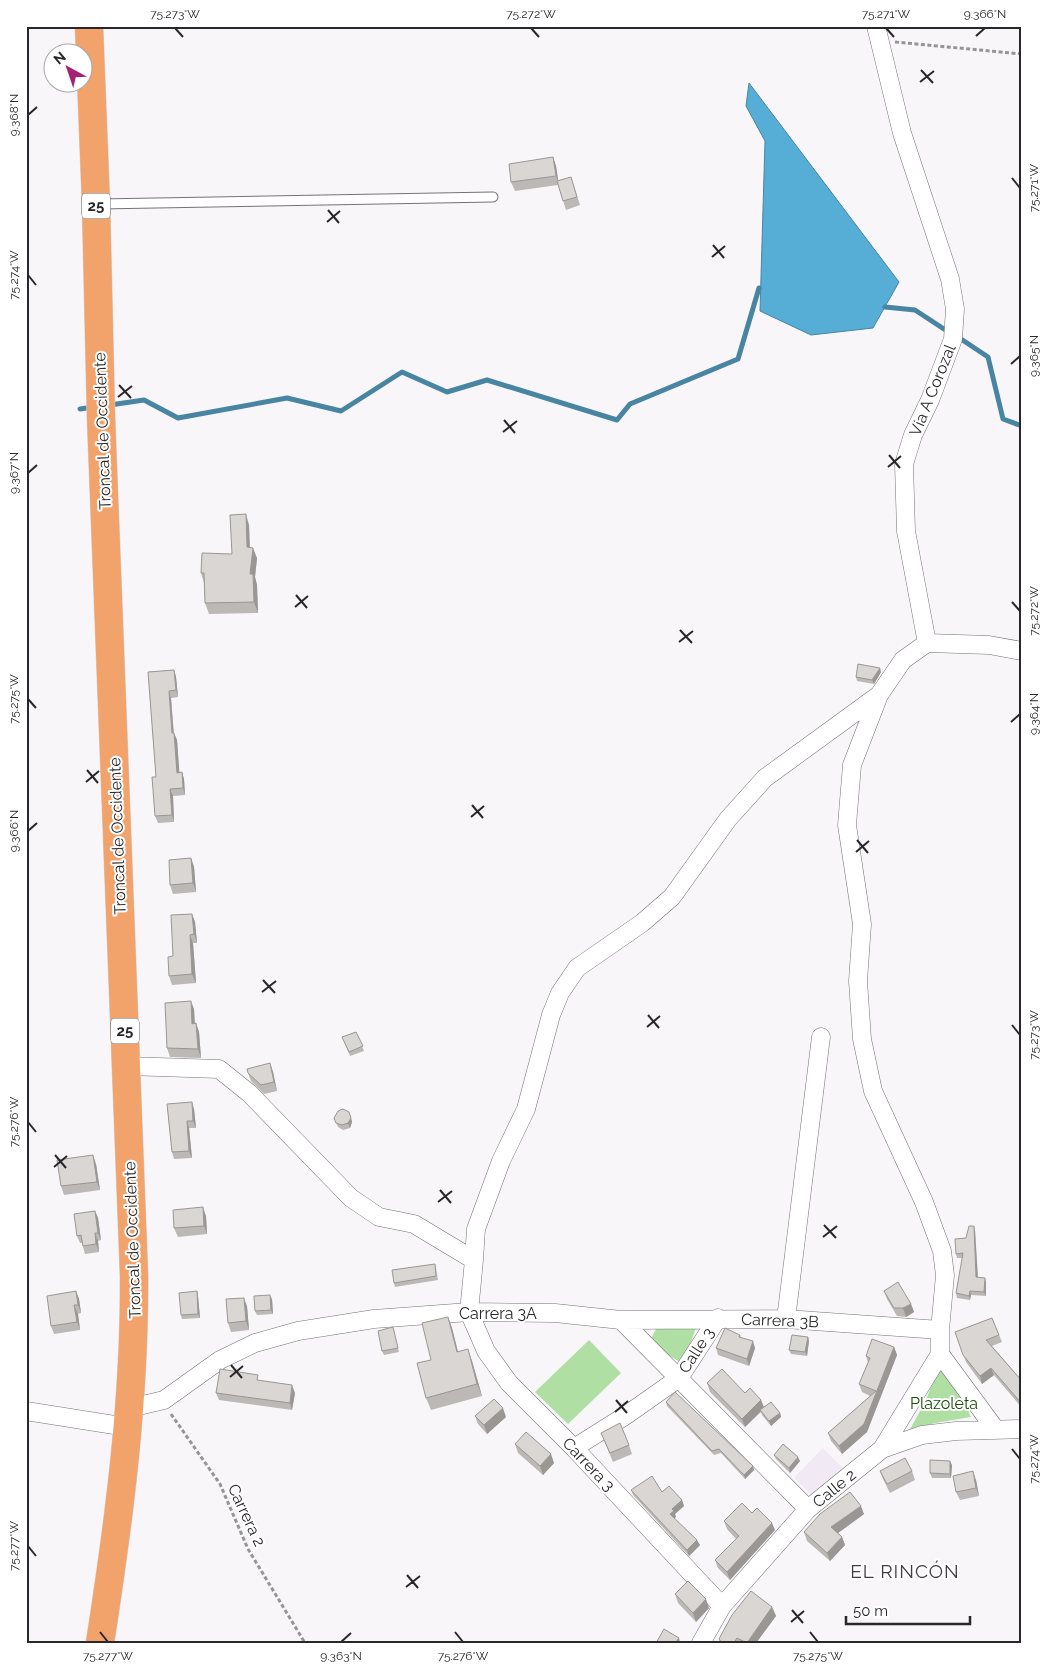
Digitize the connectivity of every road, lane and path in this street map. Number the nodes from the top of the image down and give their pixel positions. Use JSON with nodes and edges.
{"nodes":[{"id":1,"x":89,"y":26,"type":"edge"},
{"id":2,"x":877,"y":34,"type":"edge"},
{"id":3,"x":1022,"y":54,"type":"edge"},
{"id":4,"x":493,"y":197,"type":"dead end"},
{"id":5,"x":96,"y":204,"type":"junction"},
{"id":6,"x":927,"y":643,"type":"junction"},
{"id":7,"x":1022,"y":651,"type":"edge"},
{"id":8,"x":879,"y":695,"type":"junction"},
{"id":9,"x":821,"y":1037,"type":"dead end"},
{"id":10,"x":126,"y":1066,"type":"junction"},
{"id":11,"x":474,"y":1260,"type":"junction"},
{"id":12,"x":469,"y":1312,"type":"junction"},
{"id":13,"x":718,"y":1318,"type":"junction"},
{"id":14,"x":786,"y":1319,"type":"junction"},
{"id":15,"x":621,"y":1320,"type":"junction"},
{"id":16,"x":940,"y":1330,"type":"junction"},
{"id":17,"x":940,"y":1354,"type":"junction"},
{"id":18,"x":679,"y":1378,"type":"junction"},
{"id":19,"x":164,"y":1400,"type":"junction"},
{"id":20,"x":26,"y":1411,"type":"edge"},
{"id":21,"x":128,"y":1418,"type":"junction"},
{"id":22,"x":1022,"y":1429,"type":"edge"},
{"id":23,"x":996,"y":1430,"type":"junction"},
{"id":24,"x":574,"y":1448,"type":"junction"},
{"id":25,"x":882,"y":1449,"type":"junction"},
{"id":26,"x":808,"y":1509,"type":"junction"},
{"id":27,"x":722,"y":1606,"type":"junction"},
{"id":28,"x":100,"y":1643,"type":"edge"},
{"id":29,"x":304,"y":1643,"type":"edge"},
{"id":30,"x":701,"y":1643,"type":"edge"}],
"edges":[{"from":1,"to":5,"type":"highway","name":"Troncal de Occidente","number":"25"},
{"from":2,"to":3,"type":"path"},
{"from":2,"to":6,"type":"street","name":"Vía A Corozal"},
{"from":4,"to":5,"type":"lane"},
{"from":5,"to":10,"type":"highway","name":"Troncal de Occidente","number":"25"},
{"from":6,"to":7,"type":"street"},
{"from":6,"to":8,"type":"street"},
{"from":8,"to":11,"type":"street"},
{"from":8,"to":16,"type":"street"},
{"from":9,"to":14,"type":"street"},
{"from":10,"to":11,"type":"street"},
{"from":10,"to":21,"type":"highway","name":"Troncal de Occidente","number":"25"},
{"from":11,"to":12,"type":"street"},
{"from":12,"to":15,"type":"street","name":"Carrera 3A"},
{"from":12,"to":19,"type":"street","name":"Carrera 3A"},
{"from":12,"to":24,"type":"street","name":"Carrera 3"},
{"from":13,"to":14,"type":"street","name":"Carrera 3B"},
{"from":13,"to":15,"type":"street","name":"Carrera 3B"},
{"from":13,"to":18,"type":"street","name":"Calle 3"},
{"from":14,"to":16,"type":"street","name":"Carrera 3B"},
{"from":15,"to":18,"type":"street"},
{"from":16,"to":17,"type":"street"},
{"from":17,"to":23,"type":"street"},
{"from":17,"to":25,"type":"street"},
{"from":18,"to":24,"type":"street","name":"Calle 3"},
{"from":18,"to":26,"type":"street"},
{"from":19,"to":21,"type":"street","name":"Carrera 3A"},
{"from":19,"to":29,"type":"path","name":"Carrera 2"},
{"from":20,"to":21,"type":"street"},
{"from":21,"to":28,"type":"highway","name":"Troncal de Occidente","number":"25"},
{"from":22,"to":23,"type":"street","name":"Calle 2"},
{"from":23,"to":25,"type":"street","name":"Calle 2"},
{"from":24,"to":27,"type":"street","name":"Carrera 3"},
{"from":25,"to":26,"type":"street","name":"Calle 2"},
{"from":26,"to":27,"type":"street","name":"Calle 2"},
{"from":27,"to":30,"type":"street","name":"Calle 2"}]}
